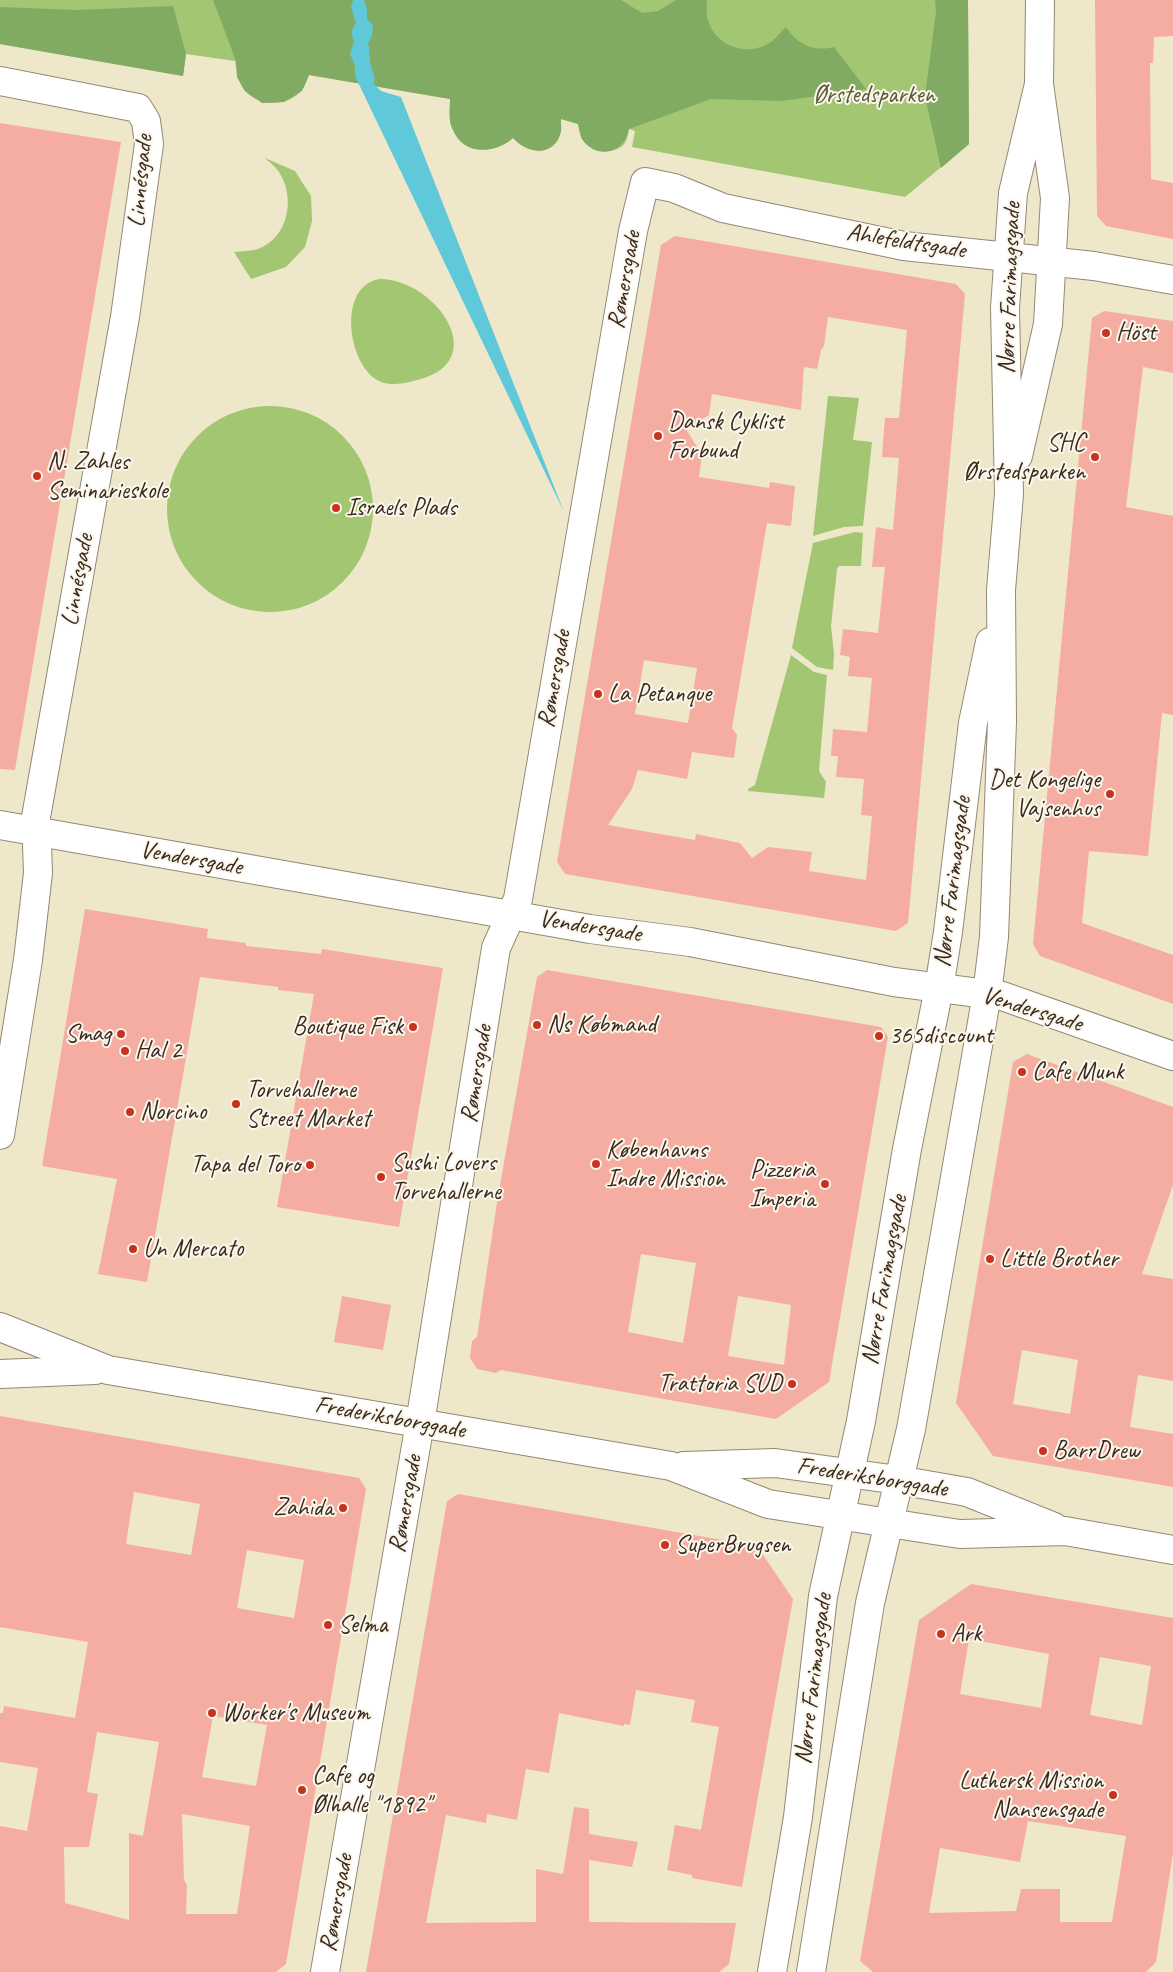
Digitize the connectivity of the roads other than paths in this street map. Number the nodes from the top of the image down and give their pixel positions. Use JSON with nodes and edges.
{"nodes":[{"id":1,"x":1040,"y":0,"type":"edge"},
{"id":2,"x":0,"y":81,"type":"edge"},
{"id":3,"x":1039,"y":84,"type":"junction"},
{"id":4,"x":645,"y":182,"type":"joint"},
{"id":5,"x":1008,"y":257,"type":"junction"},
{"id":6,"x":1051,"y":261,"type":"junction"},
{"id":7,"x":1173,"y":280,"type":"edge"},
{"id":8,"x":1009,"y":494,"type":"junction"},
{"id":9,"x":1001,"y":590,"type":"junction"},
{"id":10,"x":0,"y":826,"type":"edge"},
{"id":11,"x":37,"y":832,"type":"junction"},
{"id":12,"x":511,"y":915,"type":"junction"},
{"id":13,"x":939,"y":988,"type":"junction"},
{"id":14,"x":987,"y":994,"type":"junction"},
{"id":15,"x":1173,"y":1056,"type":"edge"},
{"id":16,"x":0,"y":1135,"type":"edge"},
{"id":17,"x":0,"y":1327,"type":"edge"},
{"id":18,"x":108,"y":1370,"type":"junction"},
{"id":19,"x":0,"y":1374,"type":"edge"},
{"id":20,"x":420,"y":1423,"type":"junction"},
{"id":21,"x":672,"y":1466,"type":"junction"},
{"id":22,"x":848,"y":1473,"type":"junction"},
{"id":23,"x":898,"y":1480,"type":"junction"},
{"id":24,"x":839,"y":1516,"type":"junction"},
{"id":25,"x":888,"y":1524,"type":"junction"},
{"id":26,"x":1065,"y":1531,"type":"junction"},
{"id":27,"x":1173,"y":1550,"type":"edge"},
{"id":28,"x":324,"y":1972,"type":"edge"},
{"id":29,"x":772,"y":1972,"type":"edge"},
{"id":30,"x":811,"y":1972,"type":"edge"}],
"edges":[{"from":1,"to":3,"type":"street","name":"Nørre Farimagsgade"},
{"from":2,"to":11,"type":"street","name":"Linnésgade"},
{"from":3,"to":5,"type":"street","name":"Nørre Farimagsgade"},
{"from":3,"to":6,"type":"street","name":"Nørre Farimagsgade"},
{"from":4,"to":5,"type":"street","name":"Ahlefeldtsgade"},
{"from":4,"to":12,"type":"street","name":"Rømersgade"},
{"from":5,"to":6,"type":"street","name":"Ahlefeldtsgade"},
{"from":5,"to":8,"type":"street","name":"Nørre Farimagsgade"},
{"from":6,"to":7,"type":"street","name":"Ahlefeldtsgade"},
{"from":6,"to":8,"type":"street","name":"Nørre Farimagsgade"},
{"from":8,"to":9,"type":"street","name":"Nørre Farimagsgade"},
{"from":9,"to":13,"type":"street","name":"Nørre Farimagsgade"},
{"from":9,"to":14,"type":"street","name":"Nørre Farimagsgade"},
{"from":10,"to":11,"type":"street","name":"Vendersgade"},
{"from":11,"to":12,"type":"street","name":"Vendersgade"},
{"from":11,"to":16,"type":"street","name":"Linnésgade"},
{"from":12,"to":13,"type":"street","name":"Vendersgade"},
{"from":12,"to":20,"type":"street","name":"Rømersgade"},
{"from":13,"to":14,"type":"street","name":"Vendersgade"},
{"from":13,"to":22,"type":"street","name":"Nørre Farimagsgade"},
{"from":14,"to":15,"type":"street","name":"Vendersgade"},
{"from":14,"to":23,"type":"street","name":"Nørre Farimagsgade"},
{"from":17,"to":18,"type":"street","name":"Frederiksborggade"},
{"from":18,"to":19,"type":"street","name":"Frederiksborggade"},
{"from":18,"to":20,"type":"street","name":"Frederiksborggade"},
{"from":20,"to":21,"type":"street","name":"Frederiksborggade"},
{"from":20,"to":28,"type":"street","name":"Rømersgade"},
{"from":21,"to":22,"type":"street","name":"Frederiksborggade"},
{"from":21,"to":24,"type":"street","name":"Frederiksborggade"},
{"from":22,"to":23,"type":"street","name":"Frederiksborggade"},
{"from":22,"to":24,"type":"street","name":"Nørre Farimagsgade"},
{"from":23,"to":25,"type":"street","name":"Nørre Farimagsgade"},
{"from":23,"to":26,"type":"street","name":"Frederiksborggade"},
{"from":24,"to":25,"type":"street","name":"Frederiksborggade"},
{"from":24,"to":29,"type":"street","name":"Nørre Farimagsgade"},
{"from":25,"to":26,"type":"street","name":"Frederiksborggade"},
{"from":25,"to":30,"type":"street","name":"Nørre Farimagsgade"},
{"from":26,"to":27,"type":"street","name":"Frederiksborggade"}]}
